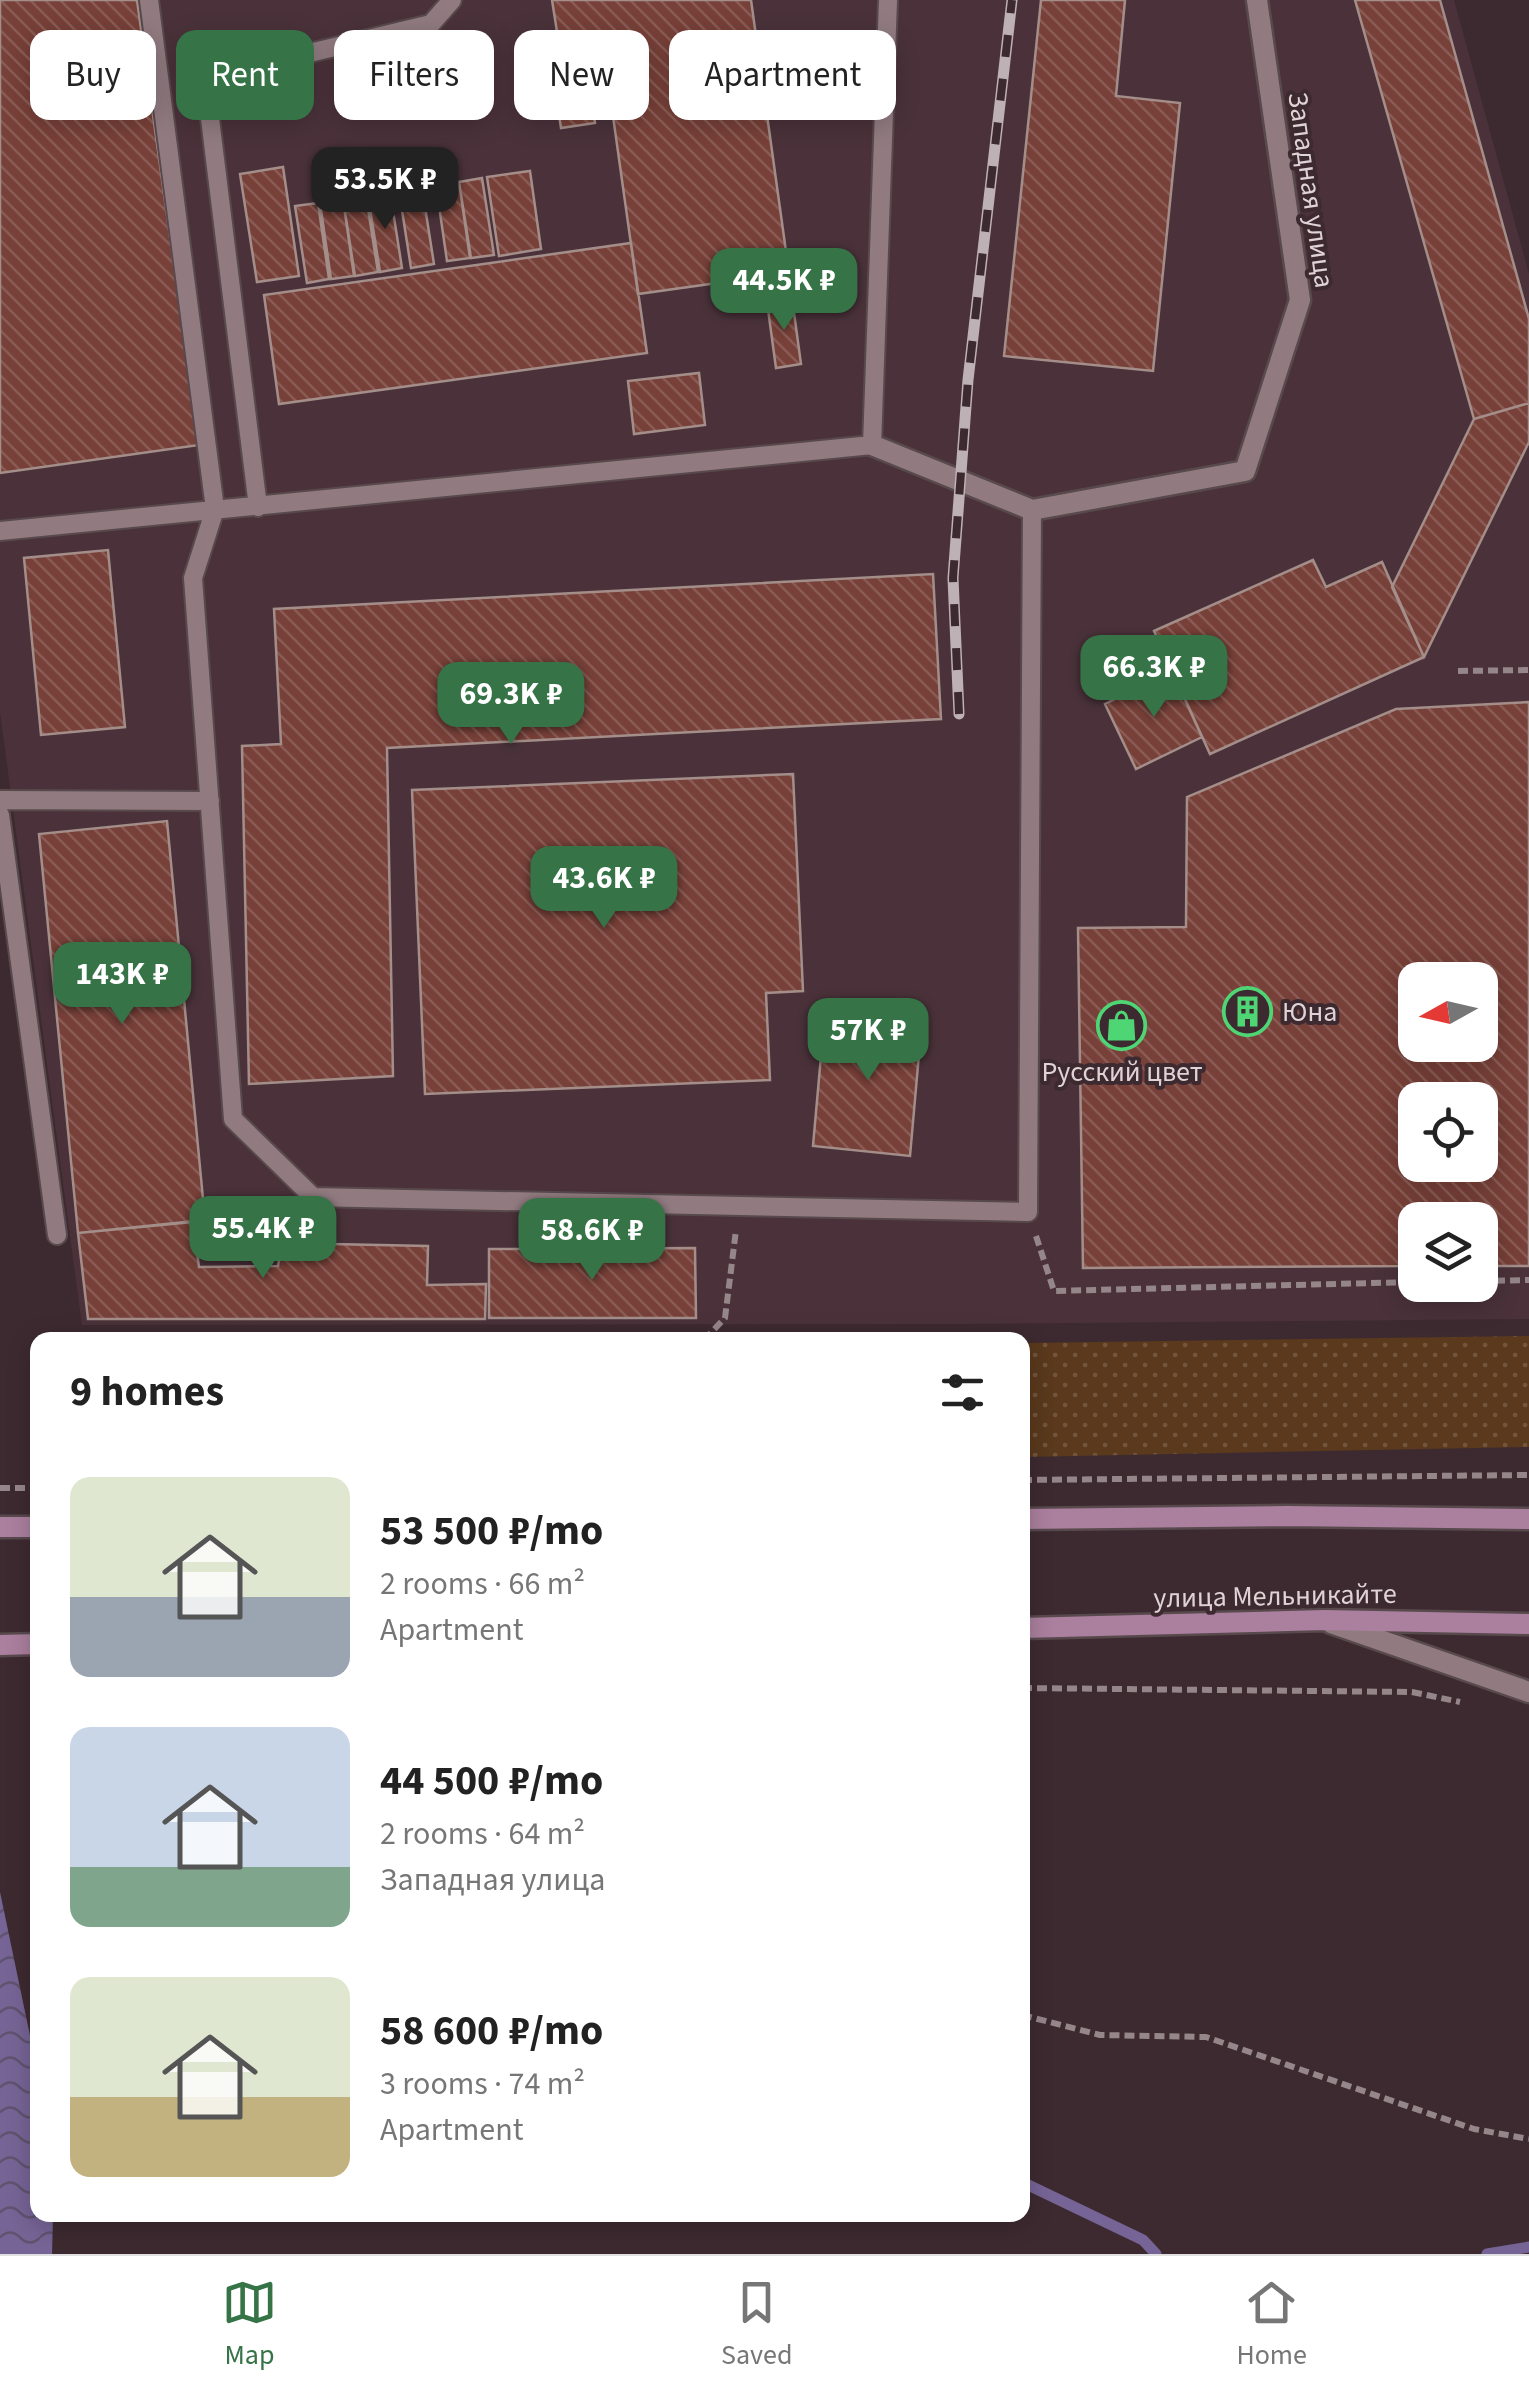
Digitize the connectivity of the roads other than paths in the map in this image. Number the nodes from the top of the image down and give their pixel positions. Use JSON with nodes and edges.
{"nodes":[{"id":1,"x":149,"y":0,"type":"edge"},
{"id":2,"x":452,"y":0,"type":"edge"},
{"id":3,"x":888,"y":0,"type":"edge"},
{"id":4,"x":1257,"y":0,"type":"edge"},
{"id":5,"x":872,"y":445,"type":"junction"},
{"id":6,"x":258,"y":507,"type":"junction"},
{"id":7,"x":215,"y":509,"type":"junction"},
{"id":8,"x":1032,"y":510,"type":"junction"},
{"id":9,"x":0,"y":530,"type":"edge"},
{"id":10,"x":0,"y":800,"type":"edge"},
{"id":11,"x":210,"y":801,"type":"junction"},
{"id":12,"x":0,"y":815,"type":"edge"},
{"id":13,"x":57,"y":1236,"type":"dead end"},
{"id":14,"x":1529,"y":1518,"type":"edge"},
{"id":15,"x":1030,"y":1519,"type":"edge"},
{"id":16,"x":30,"y":1526,"type":"edge"},
{"id":17,"x":0,"y":1527,"type":"edge"},
{"id":18,"x":1324,"y":1620,"type":"junction"},
{"id":19,"x":1529,"y":1624,"type":"edge"},
{"id":20,"x":1030,"y":1628,"type":"edge"},
{"id":21,"x":0,"y":1644,"type":"edge"},
{"id":22,"x":30,"y":1644,"type":"edge"},
{"id":23,"x":1529,"y":1692,"type":"edge"}],
"edges":[{"from":1,"to":7,"type":"lane"},
{"from":2,"to":6,"type":"lane"},
{"from":3,"to":5,"type":"lane"},
{"from":4,"to":8,"type":"street","name":"Западная улица"},
{"from":5,"to":6,"type":"lane"},
{"from":5,"to":8,"type":"street"},
{"from":6,"to":7,"type":"lane"},
{"from":7,"to":9,"type":"lane"},
{"from":7,"to":11,"type":"lane"},
{"from":8,"to":11,"type":"lane"},
{"from":10,"to":11,"type":"lane"},
{"from":12,"to":13,"type":"lane"},
{"from":14,"to":15,"type":"main road"},
{"from":16,"to":17,"type":"main road"},
{"from":18,"to":19,"type":"main road","name":"улица Мельникайте"},
{"from":18,"to":20,"type":"main road","name":"улица Мельникайте"},
{"from":18,"to":23,"type":"street"},
{"from":21,"to":22,"type":"main road"}]}
